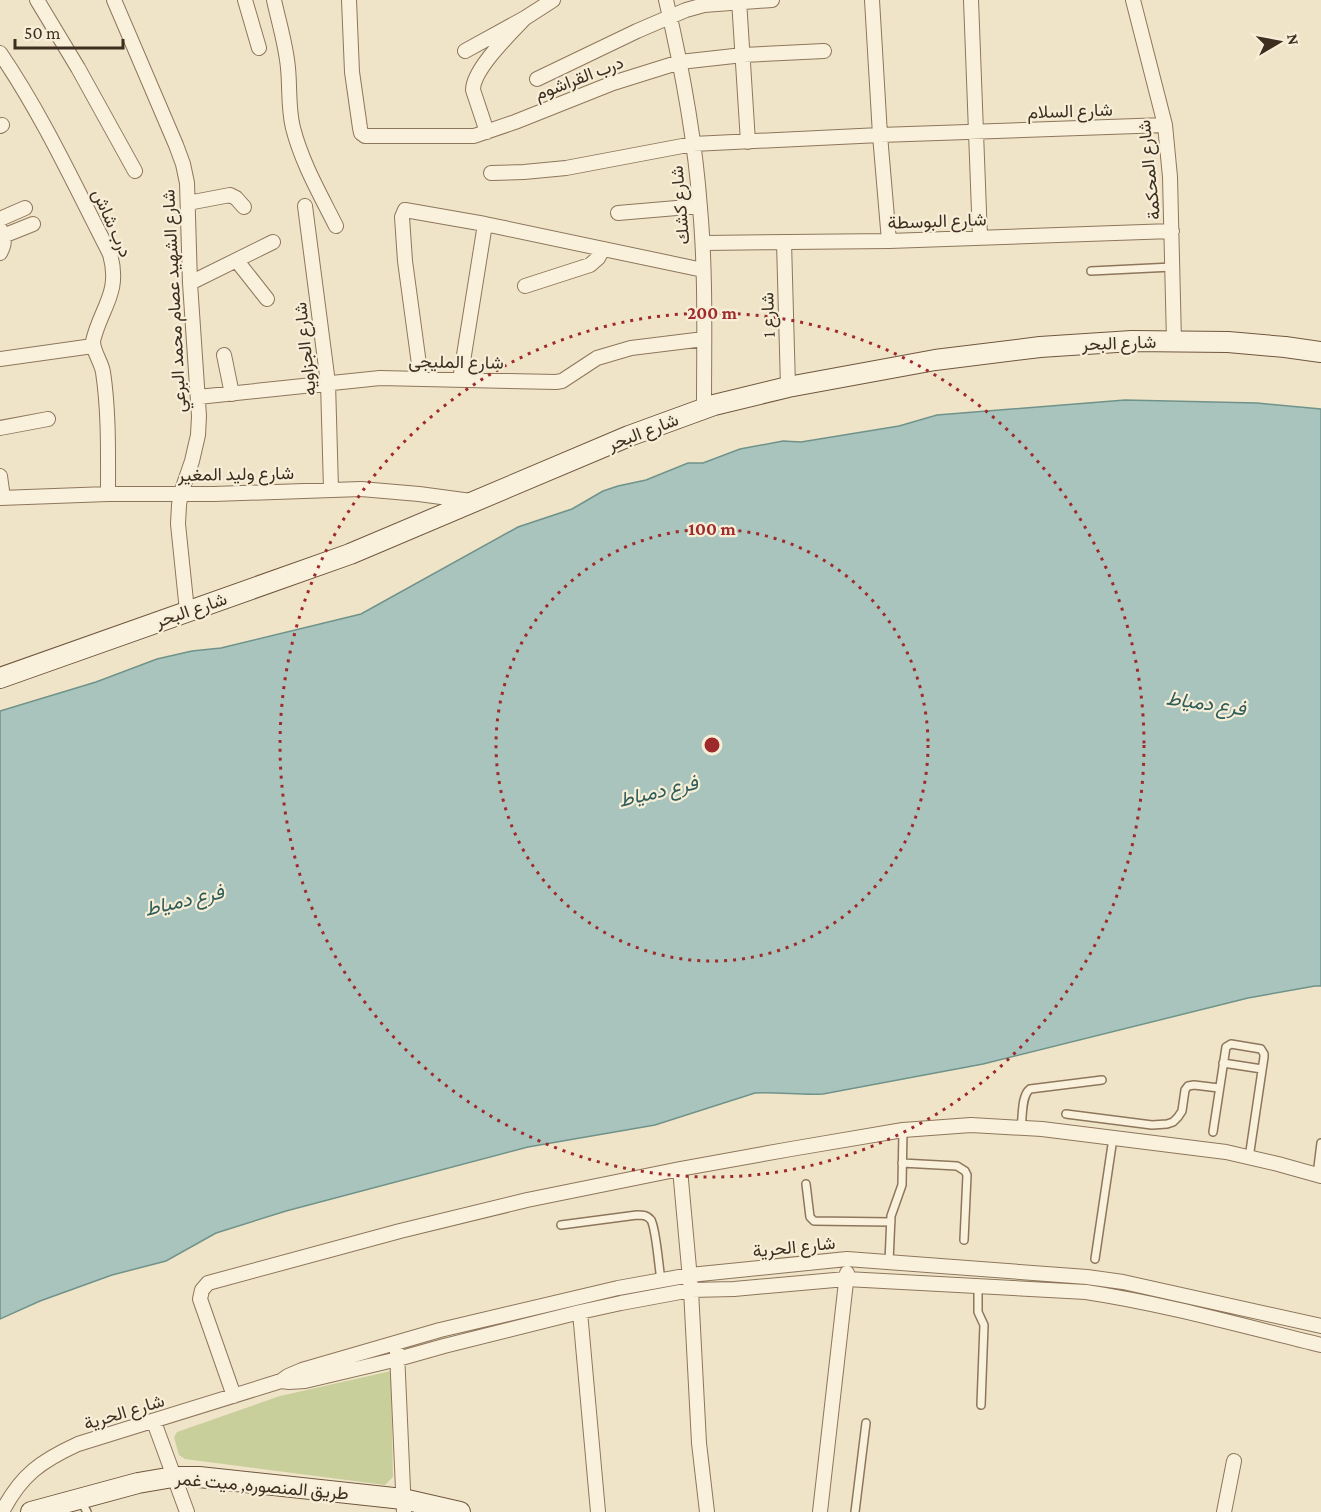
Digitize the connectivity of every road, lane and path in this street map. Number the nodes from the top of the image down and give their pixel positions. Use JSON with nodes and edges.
{"nodes":[{"id":1,"x":37,"y":0,"type":"edge"},
{"id":2,"x":114,"y":0,"type":"edge"},
{"id":3,"x":245,"y":0,"type":"edge"},
{"id":4,"x":274,"y":0,"type":"edge"},
{"id":5,"x":349,"y":0,"type":"edge"},
{"id":6,"x":553,"y":0,"type":"edge"},
{"id":7,"x":666,"y":0,"type":"edge"},
{"id":8,"x":772,"y":0,"type":"edge"},
{"id":9,"x":872,"y":0,"type":"edge"},
{"id":10,"x":971,"y":0,"type":"edge"},
{"id":11,"x":1133,"y":0,"type":"edge"},
{"id":12,"x":739,"y":1,"type":"edge"},
{"id":13,"x":670,"y":17,"type":"junction"},
{"id":14,"x":525,"y":18,"type":"junction"},
{"id":15,"x":259,"y":48,"type":"dead end"},
{"id":16,"x":465,"y":51,"type":"dead end"},
{"id":17,"x":824,"y":51,"type":"dead end"},
{"id":18,"x":0,"y":53,"type":"edge"},
{"id":19,"x":742,"y":55,"type":"junction"},
{"id":20,"x":680,"y":62,"type":"junction"},
{"id":21,"x":537,"y":79,"type":"dead end"},
{"id":22,"x":1165,"y":125,"type":"junction"},
{"id":23,"x":487,"y":132,"type":"junction"},
{"id":24,"x":976,"y":132,"type":"junction"},
{"id":25,"x":880,"y":135,"type":"junction"},
{"id":26,"x":748,"y":142,"type":"junction"},
{"id":27,"x":693,"y":144,"type":"junction"},
{"id":28,"x":135,"y":171,"type":"dead end"},
{"id":29,"x":491,"y":173,"type":"dead end"},
{"id":30,"x":188,"y":203,"type":"junction"},
{"id":31,"x":305,"y":206,"type":"dead end"},
{"id":32,"x":700,"y":206,"type":"junction"},
{"id":33,"x":244,"y":207,"type":"dead end"},
{"id":34,"x":25,"y":208,"type":"dead end"},
{"id":35,"x":618,"y":213,"type":"dead end"},
{"id":36,"x":0,"y":219,"type":"edge"},
{"id":37,"x":33,"y":224,"type":"dead end"},
{"id":38,"x":485,"y":224,"type":"junction"},
{"id":39,"x":336,"y":226,"type":"dead end"},
{"id":40,"x":1172,"y":231,"type":"junction"},
{"id":41,"x":2,"y":232,"type":"edge"},
{"id":42,"x":980,"y":238,"type":"junction"},
{"id":43,"x":889,"y":241,"type":"junction"},
{"id":44,"x":273,"y":242,"type":"dead end"},
{"id":45,"x":784,"y":242,"type":"junction"},
{"id":46,"x":703,"y":243,"type":"junction"},
{"id":47,"x":603,"y":249,"type":"junction"},
{"id":48,"x":0,"y":253,"type":"edge"},
{"id":49,"x":237,"y":261,"type":"junction"},
{"id":50,"x":1173,"y":267,"type":"junction"},
{"id":51,"x":704,"y":270,"type":"junction"},
{"id":52,"x":1091,"y":271,"type":"dead end"},
{"id":53,"x":190,"y":283,"type":"junction"},
{"id":54,"x":525,"y":286,"type":"dead end"},
{"id":55,"x":267,"y":299,"type":"dead end"},
{"id":56,"x":704,"y":339,"type":"junction"},
{"id":57,"x":1174,"y":341,"type":"junction"},
{"id":58,"x":93,"y":346,"type":"junction"},
{"id":59,"x":1321,"y":352,"type":"edge"},
{"id":60,"x":224,"y":355,"type":"dead end"},
{"id":61,"x":0,"y":359,"type":"edge"},
{"id":62,"x":421,"y":379,"type":"junction"},
{"id":63,"x":460,"y":381,"type":"junction"},
{"id":64,"x":328,"y":383,"type":"junction"},
{"id":65,"x":788,"y":387,"type":"junction"},
{"id":66,"x":232,"y":394,"type":"junction"},
{"id":67,"x":198,"y":397,"type":"junction"},
{"id":68,"x":704,"y":409,"type":"junction"},
{"id":69,"x":48,"y":419,"type":"dead end"},
{"id":70,"x":0,"y":428,"type":"edge"},
{"id":71,"x":0,"y":476,"type":"edge"},
{"id":72,"x":331,"y":489,"type":"junction"},
{"id":73,"x":182,"y":493,"type":"junction"},
{"id":74,"x":108,"y":494,"type":"junction"},
{"id":75,"x":2,"y":498,"type":"edge"},
{"id":76,"x":473,"y":502,"type":"junction"},
{"id":77,"x":187,"y":611,"type":"junction"},
{"id":78,"x":0,"y":678,"type":"edge"},
{"id":79,"x":1222,"y":1063,"type":"junction"},
{"id":80,"x":1262,"y":1069,"type":"junction"},
{"id":81,"x":1102,"y":1080,"type":"dead end"},
{"id":82,"x":1219,"y":1088,"type":"junction"},
{"id":83,"x":1066,"y":1114,"type":"dead end"},
{"id":84,"x":1021,"y":1127,"type":"junction"},
{"id":85,"x":903,"y":1130,"type":"junction"},
{"id":86,"x":1213,"y":1132,"type":"dead end"},
{"id":87,"x":1113,"y":1138,"type":"junction"},
{"id":88,"x":1321,"y":1143,"type":"edge"},
{"id":89,"x":1249,"y":1158,"type":"junction"},
{"id":90,"x":902,"y":1163,"type":"junction"},
{"id":91,"x":680,"y":1169,"type":"junction"},
{"id":92,"x":1319,"y":1175,"type":"edge"},
{"id":93,"x":806,"y":1184,"type":"dead end"},
{"id":94,"x":891,"y":1222,"type":"junction"},
{"id":95,"x":561,"y":1225,"type":"dead end"},
{"id":96,"x":964,"y":1240,"type":"dead end"},
{"id":97,"x":1095,"y":1258,"type":"dead end"},
{"id":98,"x":847,"y":1259,"type":"junction"},
{"id":99,"x":889,"y":1262,"type":"junction"},
{"id":100,"x":972,"y":1268,"type":"junction"},
{"id":101,"x":732,"y":1271,"type":"junction"},
{"id":102,"x":690,"y":1275,"type":"junction"},
{"id":103,"x":1087,"y":1277,"type":"junction"},
{"id":104,"x":846,"y":1279,"type":"junction"},
{"id":105,"x":661,"y":1280,"type":"junction"},
{"id":106,"x":975,"y":1286,"type":"junction"},
{"id":107,"x":618,"y":1288,"type":"junction"},
{"id":108,"x":734,"y":1289,"type":"junction"},
{"id":109,"x":691,"y":1290,"type":"junction"},
{"id":110,"x":1086,"y":1292,"type":"junction"},
{"id":111,"x":621,"y":1303,"type":"junction"},
{"id":112,"x":580,"y":1312,"type":"junction"},
{"id":113,"x":1321,"y":1326,"type":"edge"},
{"id":114,"x":395,"y":1343,"type":"junction"},
{"id":115,"x":1321,"y":1345,"type":"edge"},
{"id":116,"x":398,"y":1359,"type":"junction"},
{"id":117,"x":281,"y":1381,"type":"junction"},
{"id":118,"x":234,"y":1396,"type":"junction"},
{"id":119,"x":981,"y":1405,"type":"dead end"},
{"id":120,"x":154,"y":1422,"type":"junction"},
{"id":121,"x":866,"y":1423,"type":"dead end"},
{"id":122,"x":1234,"y":1461,"type":"dead end"},
{"id":123,"x":173,"y":1477,"type":"junction"},
{"id":124,"x":83,"y":1505,"type":"edge"},
{"id":125,"x":403,"y":1506,"type":"edge"},
{"id":126,"x":2,"y":1512,"type":"edge"},
{"id":127,"x":34,"y":1512,"type":"edge"},
{"id":128,"x":187,"y":1512,"type":"edge"},
{"id":129,"x":460,"y":1512,"type":"edge"},
{"id":130,"x":598,"y":1512,"type":"edge"},
{"id":131,"x":707,"y":1512,"type":"edge"},
{"id":132,"x":820,"y":1512,"type":"edge"},
{"id":133,"x":855,"y":1512,"type":"edge"},
{"id":134,"x":1224,"y":1512,"type":"edge"}],
"edges":[{"from":1,"to":28,"type":"street"},
{"from":2,"to":30,"type":"street","name":"شارع الشهيد عصام محمد البرعي"},
{"from":3,"to":15,"type":"street"},
{"from":4,"to":39,"type":"street"},
{"from":5,"to":23,"type":"street","name":"درب القراشوم"},
{"from":6,"to":14,"type":"street"},
{"from":7,"to":13,"type":"street","name":"شارع كشك"},
{"from":8,"to":12,"type":"street"},
{"from":9,"to":25,"type":"street"},
{"from":10,"to":24,"type":"street"},
{"from":11,"to":22,"type":"street","name":"شارع المحكمة"},
{"from":12,"to":13,"type":"street"},
{"from":12,"to":19,"type":"street"},
{"from":13,"to":20,"type":"street","name":"شارع كشك"},
{"from":13,"to":21,"type":"street"},
{"from":14,"to":16,"type":"street"},
{"from":14,"to":23,"type":"street"},
{"from":17,"to":19,"type":"street","name":"درب القراشوم"},
{"from":18,"to":58,"type":"street","name":"درب شاش"},
{"from":19,"to":20,"type":"street","name":"درب القراشوم"},
{"from":19,"to":26,"type":"street"},
{"from":20,"to":23,"type":"street","name":"درب القراشوم"},
{"from":20,"to":27,"type":"street","name":"شارع كشك"},
{"from":22,"to":24,"type":"street","name":"شارع السلام"},
{"from":22,"to":40,"type":"street","name":"شارع المحكمة"},
{"from":24,"to":25,"type":"street","name":"شارع السلام"},
{"from":24,"to":42,"type":"street"},
{"from":25,"to":26,"type":"street","name":"شارع السلام"},
{"from":25,"to":43,"type":"street"},
{"from":26,"to":27,"type":"street","name":"شارع السلام"},
{"from":27,"to":29,"type":"street","name":"شارع السلام"},
{"from":27,"to":32,"type":"street","name":"شارع كشك"},
{"from":30,"to":33,"type":"street"},
{"from":30,"to":53,"type":"street","name":"شارع الشهيد عصام محمد البرعي"},
{"from":31,"to":64,"type":"street","name":"شارع الجزاويه"},
{"from":32,"to":35,"type":"street"},
{"from":32,"to":46,"type":"street","name":"شارع كشك"},
{"from":34,"to":36,"type":"street"},
{"from":37,"to":41,"type":"street"},
{"from":38,"to":47,"type":"street"},
{"from":38,"to":62,"type":"street"},
{"from":38,"to":63,"type":"street"},
{"from":40,"to":42,"type":"street","name":"شارع البوسطة"},
{"from":40,"to":50,"type":"street","name":"شارع المحكمة"},
{"from":41,"to":48,"type":"street"},
{"from":42,"to":43,"type":"street","name":"شارع البوسطة"},
{"from":43,"to":45,"type":"street","name":"شارع البوسطة"},
{"from":44,"to":49,"type":"street"},
{"from":45,"to":46,"type":"street","name":"شارع البوسطة"},
{"from":45,"to":65,"type":"street","name":"شارع 1"},
{"from":46,"to":51,"type":"street","name":"شارع كشك"},
{"from":47,"to":51,"type":"street"},
{"from":47,"to":54,"type":"street"},
{"from":49,"to":53,"type":"street"},
{"from":49,"to":55,"type":"street"},
{"from":50,"to":52,"type":"lane"},
{"from":50,"to":57,"type":"street","name":"شارع المحكمة"},
{"from":51,"to":56,"type":"street","name":"شارع كشك"},
{"from":53,"to":67,"type":"street","name":"شارع الشهيد عصام محمد البرعي"},
{"from":56,"to":63,"type":"street","name":"شارع المليجى"},
{"from":56,"to":68,"type":"street","name":"شارع كشك"},
{"from":57,"to":59,"type":"street","name":"شارع البحر"},
{"from":57,"to":65,"type":"street","name":"شارع البحر"},
{"from":58,"to":61,"type":"street"},
{"from":58,"to":74,"type":"street"},
{"from":60,"to":66,"type":"street"},
{"from":62,"to":63,"type":"street","name":"شارع المليجى"},
{"from":62,"to":64,"type":"street","name":"شارع المليجى"},
{"from":64,"to":66,"type":"street","name":"شارع المليجى"},
{"from":64,"to":72,"type":"street","name":"شارع الجزاويه"},
{"from":65,"to":68,"type":"street","name":"شارع البحر"},
{"from":66,"to":67,"type":"street","name":"شارع المليجى"},
{"from":67,"to":73,"type":"street","name":"شارع الشهيد عصام محمد البرعي"},
{"from":68,"to":76,"type":"street","name":"شارع البحر"},
{"from":69,"to":70,"type":"street"},
{"from":71,"to":75,"type":"street"},
{"from":72,"to":73,"type":"street","name":"شارع وليد المغير"},
{"from":72,"to":76,"type":"street","name":"شارع وليد المغير"},
{"from":73,"to":74,"type":"street","name":"شارع وليد المغير"},
{"from":73,"to":77,"type":"street","name":"شارع الشهيد عصام محمد البرعي"},
{"from":74,"to":75,"type":"street","name":"شارع وليد المغير"},
{"from":76,"to":77,"type":"street","name":"شارع البحر"},
{"from":77,"to":78,"type":"street","name":"شارع البحر"},
{"from":79,"to":80,"type":"lane"},
{"from":79,"to":80,"type":"lane"},
{"from":79,"to":82,"type":"lane"},
{"from":80,"to":89,"type":"lane"},
{"from":81,"to":84,"type":"lane"},
{"from":82,"to":83,"type":"lane"},
{"from":82,"to":86,"type":"lane"},
{"from":84,"to":85,"type":"street"},
{"from":84,"to":87,"type":"street"},
{"from":85,"to":90,"type":"lane"},
{"from":85,"to":91,"type":"street"},
{"from":87,"to":89,"type":"street"},
{"from":87,"to":97,"type":"lane"},
{"from":88,"to":92,"type":"lane"},
{"from":89,"to":92,"type":"street"},
{"from":90,"to":94,"type":"lane"},
{"from":90,"to":96,"type":"lane"},
{"from":91,"to":102,"type":"street"},
{"from":91,"to":118,"type":"street"},
{"from":93,"to":94,"type":"lane"},
{"from":94,"to":99,"type":"lane"},
{"from":95,"to":105,"type":"lane"},
{"from":98,"to":99,"type":"street","name":"شارع الحرية"},
{"from":98,"to":101,"type":"street","name":"شارع الحرية"},
{"from":98,"to":104,"type":"street"},
{"from":99,"to":100,"type":"street","name":"شارع الحرية"},
{"from":100,"to":103,"type":"street","name":"شارع الحرية"},
{"from":100,"to":106,"type":"street"},
{"from":101,"to":102,"type":"street","name":"شارع الحرية"},
{"from":101,"to":108,"type":"street"},
{"from":102,"to":105,"type":"street","name":"شارع الحرية"},
{"from":102,"to":109,"type":"street"},
{"from":103,"to":110,"type":"street"},
{"from":103,"to":113,"type":"street","name":"شارع الحرية"},
{"from":104,"to":106,"type":"street","name":"شارع الحرية"},
{"from":104,"to":108,"type":"street","name":"شارع الحرية"},
{"from":104,"to":132,"type":"street"},
{"from":105,"to":107,"type":"street","name":"شارع الحرية"},
{"from":106,"to":110,"type":"street","name":"شارع الحرية"},
{"from":106,"to":119,"type":"lane"},
{"from":107,"to":111,"type":"street"},
{"from":107,"to":114,"type":"street","name":"شارع الحرية"},
{"from":108,"to":109,"type":"street","name":"شارع الحرية"},
{"from":109,"to":111,"type":"street","name":"شارع الحرية"},
{"from":109,"to":131,"type":"street"},
{"from":110,"to":115,"type":"street","name":"شارع الحرية"},
{"from":111,"to":112,"type":"street","name":"شارع الحرية"},
{"from":112,"to":116,"type":"street","name":"شارع الحرية"},
{"from":112,"to":130,"type":"street"},
{"from":114,"to":116,"type":"street"},
{"from":114,"to":117,"type":"street","name":"شارع الحرية"},
{"from":116,"to":117,"type":"street","name":"شارع الحرية"},
{"from":116,"to":125,"type":"street"},
{"from":117,"to":118,"type":"street","name":"شارع الحرية"},
{"from":118,"to":120,"type":"street","name":"شارع الحرية"},
{"from":120,"to":123,"type":"street"},
{"from":120,"to":126,"type":"street","name":"شارع الحرية"},
{"from":121,"to":133,"type":"lane"},
{"from":122,"to":134,"type":"street"},
{"from":123,"to":124,"type":"street","name":"طريق المنصوره, ميت غمر"},
{"from":123,"to":125,"type":"street","name":"طريق المنصوره, ميت غمر"},
{"from":123,"to":128,"type":"street"},
{"from":124,"to":127,"type":"street","name":"طريق المنصوره, ميت غمر"},
{"from":125,"to":129,"type":"street","name":"طريق المنصوره, ميت غمر"}]}
